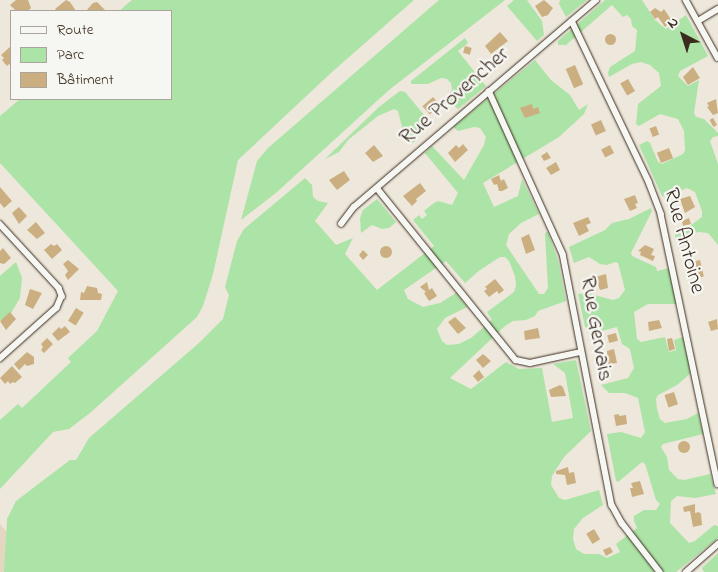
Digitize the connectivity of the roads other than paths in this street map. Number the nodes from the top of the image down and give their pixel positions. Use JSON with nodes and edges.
{"nodes":[{"id":1,"x":596,"y":0,"type":"edge"},
{"id":2,"x":686,"y":0,"type":"edge"},
{"id":3,"x":718,"y":9,"type":"edge"},
{"id":4,"x":572,"y":20,"type":"junction"},
{"id":5,"x":698,"y":22,"type":"junction"},
{"id":6,"x":718,"y":58,"type":"edge"},
{"id":7,"x":489,"y":91,"type":"junction"},
{"id":8,"x":377,"y":188,"type":"junction"},
{"id":9,"x":0,"y":224,"type":"edge"},
{"id":10,"x":341,"y":224,"type":"dead end"},
{"id":11,"x":582,"y":352,"type":"junction"},
{"id":12,"x":0,"y":359,"type":"edge"},
{"id":13,"x":718,"y":484,"type":"edge"},
{"id":14,"x":718,"y":544,"type":"edge"},
{"id":15,"x":660,"y":572,"type":"edge"},
{"id":16,"x":686,"y":572,"type":"edge"}],
"edges":[{"from":1,"to":4,"type":"street","name":"Rue Provencher"},
{"from":2,"to":5,"type":"street"},
{"from":3,"to":5,"type":"street"},
{"from":4,"to":7,"type":"street","name":"Rue Provencher"},
{"from":4,"to":13,"type":"street","name":"Rue Antoine"},
{"from":5,"to":6,"type":"street"},
{"from":7,"to":8,"type":"street","name":"Rue Provencher"},
{"from":7,"to":11,"type":"street","name":"Rue Gervais"},
{"from":8,"to":10,"type":"street","name":"Rue Provencher"},
{"from":8,"to":11,"type":"street"},
{"from":9,"to":12,"type":"street"},
{"from":11,"to":15,"type":"street","name":"Rue Gervais"},
{"from":14,"to":16,"type":"street"}]}
